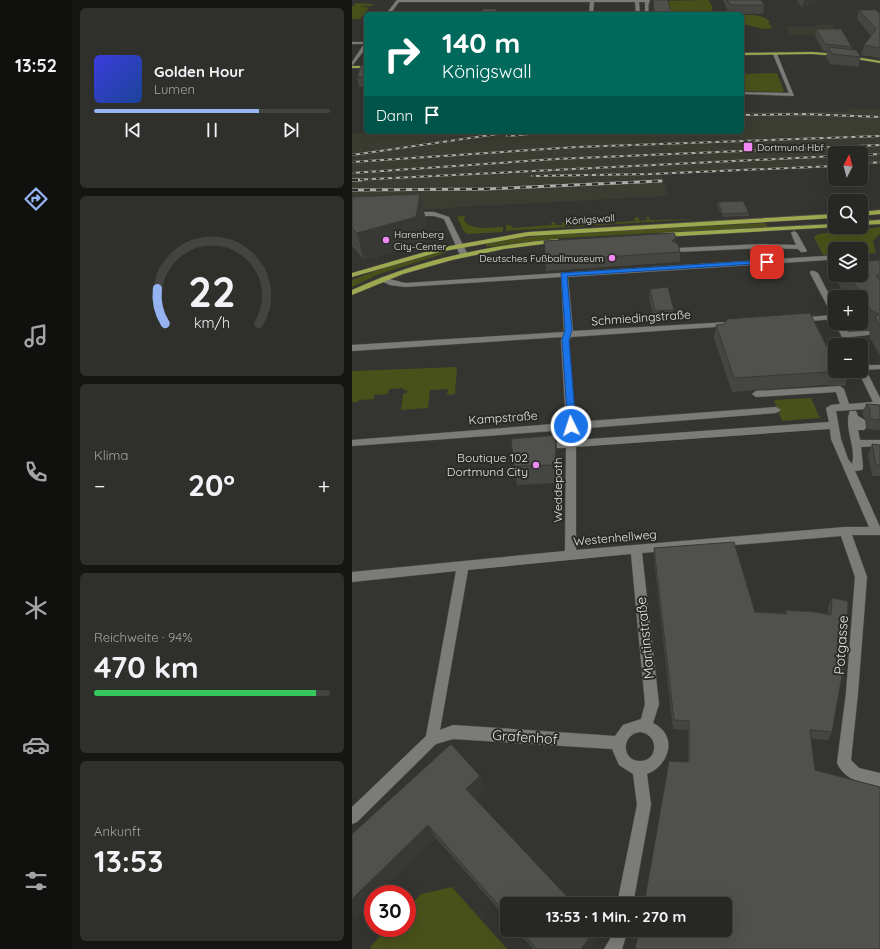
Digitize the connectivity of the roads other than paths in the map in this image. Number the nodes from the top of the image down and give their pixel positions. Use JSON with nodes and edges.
{"nodes":[{"id":1,"x":637,"y":0,"type":"edge"},
{"id":2,"x":648,"y":0,"type":"edge"},
{"id":3,"x":398,"y":1,"type":"edge"},
{"id":4,"x":534,"y":1,"type":"edge"},
{"id":5,"x":592,"y":1,"type":"junction"},
{"id":6,"x":390,"y":12,"type":"edge"},
{"id":7,"x":591,"y":12,"type":"edge"},
{"id":8,"x":638,"y":12,"type":"edge"},
{"id":9,"x":647,"y":12,"type":"edge"},
{"id":10,"x":352,"y":43,"type":"edge"},
{"id":11,"x":364,"y":44,"type":"edge"},
{"id":12,"x":364,"y":47,"type":"edge"},
{"id":13,"x":744,"y":54,"type":"edge"},
{"id":14,"x":775,"y":54,"type":"junction"},
{"id":15,"x":880,"y":62,"type":"edge"},
{"id":16,"x":364,"y":64,"type":"edge"},
{"id":17,"x":352,"y":65,"type":"edge"},
{"id":18,"x":364,"y":67,"type":"edge"},
{"id":19,"x":744,"y":93,"type":"edge"},
{"id":20,"x":880,"y":212,"type":"edge"},
{"id":21,"x":868,"y":213,"type":"edge"},
{"id":22,"x":403,"y":214,"type":"edge"},
{"id":23,"x":828,"y":216,"type":"edge"},
{"id":24,"x":880,"y":222,"type":"edge"},
{"id":25,"x":868,"y":223,"type":"edge"},
{"id":26,"x":828,"y":226,"type":"edge"},
{"id":27,"x":794,"y":234,"type":"dead end"},
{"id":28,"x":651,"y":236,"type":"edge"},
{"id":29,"x":564,"y":241,"type":"edge"},
{"id":30,"x":459,"y":245,"type":"junction"},
{"id":31,"x":801,"y":247,"type":"junction"},
{"id":32,"x":677,"y":250,"type":"edge"},
{"id":33,"x":464,"y":255,"type":"junction"},
{"id":34,"x":824,"y":258,"type":"dead end"},
{"id":35,"x":808,"y":260,"type":"junction"},
{"id":36,"x":814,"y":273,"type":"dead end"},
{"id":37,"x":564,"y":274,"type":"junction"},
{"id":38,"x":352,"y":275,"type":"edge"},
{"id":39,"x":384,"y":279,"type":"junction"},
{"id":40,"x":352,"y":293,"type":"edge"},
{"id":41,"x":828,"y":302,"type":"edge"},
{"id":42,"x":828,"y":317,"type":"edge"},
{"id":43,"x":796,"y":320,"type":"edge"},
{"id":44,"x":737,"y":324,"type":"edge"},
{"id":45,"x":842,"y":330,"type":"edge"},
{"id":46,"x":867,"y":332,"type":"dead end"},
{"id":47,"x":844,"y":333,"type":"junction"},
{"id":48,"x":567,"y":335,"type":"junction"},
{"id":49,"x":846,"y":338,"type":"edge"},
{"id":50,"x":352,"y":348,"type":"edge"},
{"id":51,"x":880,"y":363,"type":"edge"},
{"id":52,"x":868,"y":366,"type":"edge"},
{"id":53,"x":866,"y":378,"type":"edge"},
{"id":54,"x":870,"y":387,"type":"junction"},
{"id":55,"x":880,"y":387,"type":"edge"},
{"id":56,"x":756,"y":394,"type":"dead end"},
{"id":57,"x":880,"y":405,"type":"edge"},
{"id":58,"x":849,"y":407,"type":"junction"},
{"id":59,"x":776,"y":410,"type":"dead end"},
{"id":60,"x":854,"y":418,"type":"junction"},
{"id":61,"x":834,"y":425,"type":"junction"},
{"id":62,"x":571,"y":426,"type":"junction"},
{"id":63,"x":352,"y":443,"type":"edge"},
{"id":64,"x":571,"y":443,"type":"junction"},
{"id":65,"x":880,"y":443,"type":"edge"},
{"id":66,"x":860,"y":444,"type":"junction"},
{"id":67,"x":557,"y":445,"type":"edge"},
{"id":68,"x":846,"y":463,"type":"junction"},
{"id":69,"x":878,"y":531,"type":"edge"},
{"id":70,"x":847,"y":536,"type":"junction"},
{"id":71,"x":636,"y":554,"type":"junction"},
{"id":72,"x":571,"y":555,"type":"junction"},
{"id":73,"x":463,"y":565,"type":"junction"},
{"id":74,"x":352,"y":577,"type":"edge"},
{"id":75,"x":645,"y":726,"type":"junction"},
{"id":76,"x":432,"y":739,"type":"junction"},
{"id":77,"x":619,"y":743,"type":"junction"},
{"id":78,"x":639,"y":768,"type":"junction"},
{"id":79,"x":880,"y":780,"type":"edge"},
{"id":80,"x":352,"y":817,"type":"edge"},
{"id":81,"x":627,"y":897,"type":"edge"},
{"id":82,"x":618,"y":937,"type":"edge"},
{"id":83,"x":612,"y":949,"type":"edge"}],
"edges":[{"from":1,"to":2,"type":"street"},
{"from":1,"to":5,"type":"street"},
{"from":1,"to":8,"type":"street"},
{"from":2,"to":9,"type":"street"},
{"from":3,"to":4,"type":"street"},
{"from":3,"to":6,"type":"street"},
{"from":4,"to":5,"type":"street"},
{"from":5,"to":7,"type":"street"},
{"from":10,"to":11,"type":"street"},
{"from":12,"to":17,"type":"street"},
{"from":13,"to":14,"type":"main road"},
{"from":14,"to":15,"type":"main road"},
{"from":14,"to":19,"type":"street"},
{"from":16,"to":17,"type":"main road"},
{"from":17,"to":18,"type":"main road"},
{"from":20,"to":21,"type":"main road"},
{"from":22,"to":30,"type":"street"},
{"from":23,"to":30,"type":"main road","name":"Königswall"},
{"from":24,"to":25,"type":"main road"},
{"from":26,"to":28,"type":"main road"},
{"from":27,"to":31,"type":"street"},
{"from":29,"to":33,"type":"main road","name":"Königswall"},
{"from":30,"to":33,"type":"street"},
{"from":30,"to":38,"type":"main road","name":"Königswall"},
{"from":31,"to":32,"type":"street"},
{"from":31,"to":35,"type":"street"},
{"from":33,"to":39,"type":"main road","name":"Königswall"},
{"from":34,"to":35,"type":"street"},
{"from":35,"to":37,"type":"street"},
{"from":36,"to":41,"type":"street"},
{"from":37,"to":39,"type":"street"},
{"from":37,"to":48,"type":"street","name":"Weddepoth"},
{"from":39,"to":40,"type":"main road","name":"Königswall"},
{"from":42,"to":43,"type":"street"},
{"from":44,"to":48,"type":"street","name":"Schmiedingstraße"},
{"from":45,"to":47,"type":"street"},
{"from":46,"to":47,"type":"street"},
{"from":47,"to":49,"type":"street"},
{"from":48,"to":50,"type":"street","name":"Schmiedingstraße"},
{"from":48,"to":62,"type":"street","name":"Weddepoth"},
{"from":51,"to":52,"type":"street"},
{"from":53,"to":54,"type":"street"},
{"from":54,"to":55,"type":"street"},
{"from":54,"to":57,"type":"street"},
{"from":56,"to":58,"type":"street"},
{"from":57,"to":58,"type":"street"},
{"from":58,"to":60,"type":"street"},
{"from":58,"to":61,"type":"street"},
{"from":59,"to":62,"type":"street","name":"Kampstraße"},
{"from":60,"to":66,"type":"street"},
{"from":60,"to":66,"type":"street"},
{"from":61,"to":64,"type":"street"},
{"from":61,"to":68,"type":"street"},
{"from":62,"to":63,"type":"street","name":"Kampstraße"},
{"from":62,"to":64,"type":"street","name":"Weddepoth"},
{"from":64,"to":67,"type":"street"},
{"from":64,"to":72,"type":"street","name":"Weddepoth"},
{"from":65,"to":66,"type":"street"},
{"from":66,"to":68,"type":"street"},
{"from":68,"to":69,"type":"street"},
{"from":69,"to":70,"type":"street","name":"Westenhellweg"},
{"from":70,"to":71,"type":"street","name":"Westenhellweg"},
{"from":70,"to":79,"type":"street","name":"Potgasse"},
{"from":71,"to":72,"type":"street","name":"Westenhellweg"},
{"from":71,"to":75,"type":"street","name":"Martinstraße"},
{"from":72,"to":73,"type":"street","name":"Westenhellweg"},
{"from":73,"to":74,"type":"street","name":"Westenhellweg"},
{"from":73,"to":76,"type":"street"},
{"from":75,"to":77,"type":"street"},
{"from":75,"to":78,"type":"street"},
{"from":76,"to":77,"type":"street","name":"Grafenhof"},
{"from":76,"to":80,"type":"street","name":"Grafenhof"},
{"from":77,"to":78,"type":"street"},
{"from":78,"to":81,"type":"street"},
{"from":82,"to":83,"type":"street"}]}
